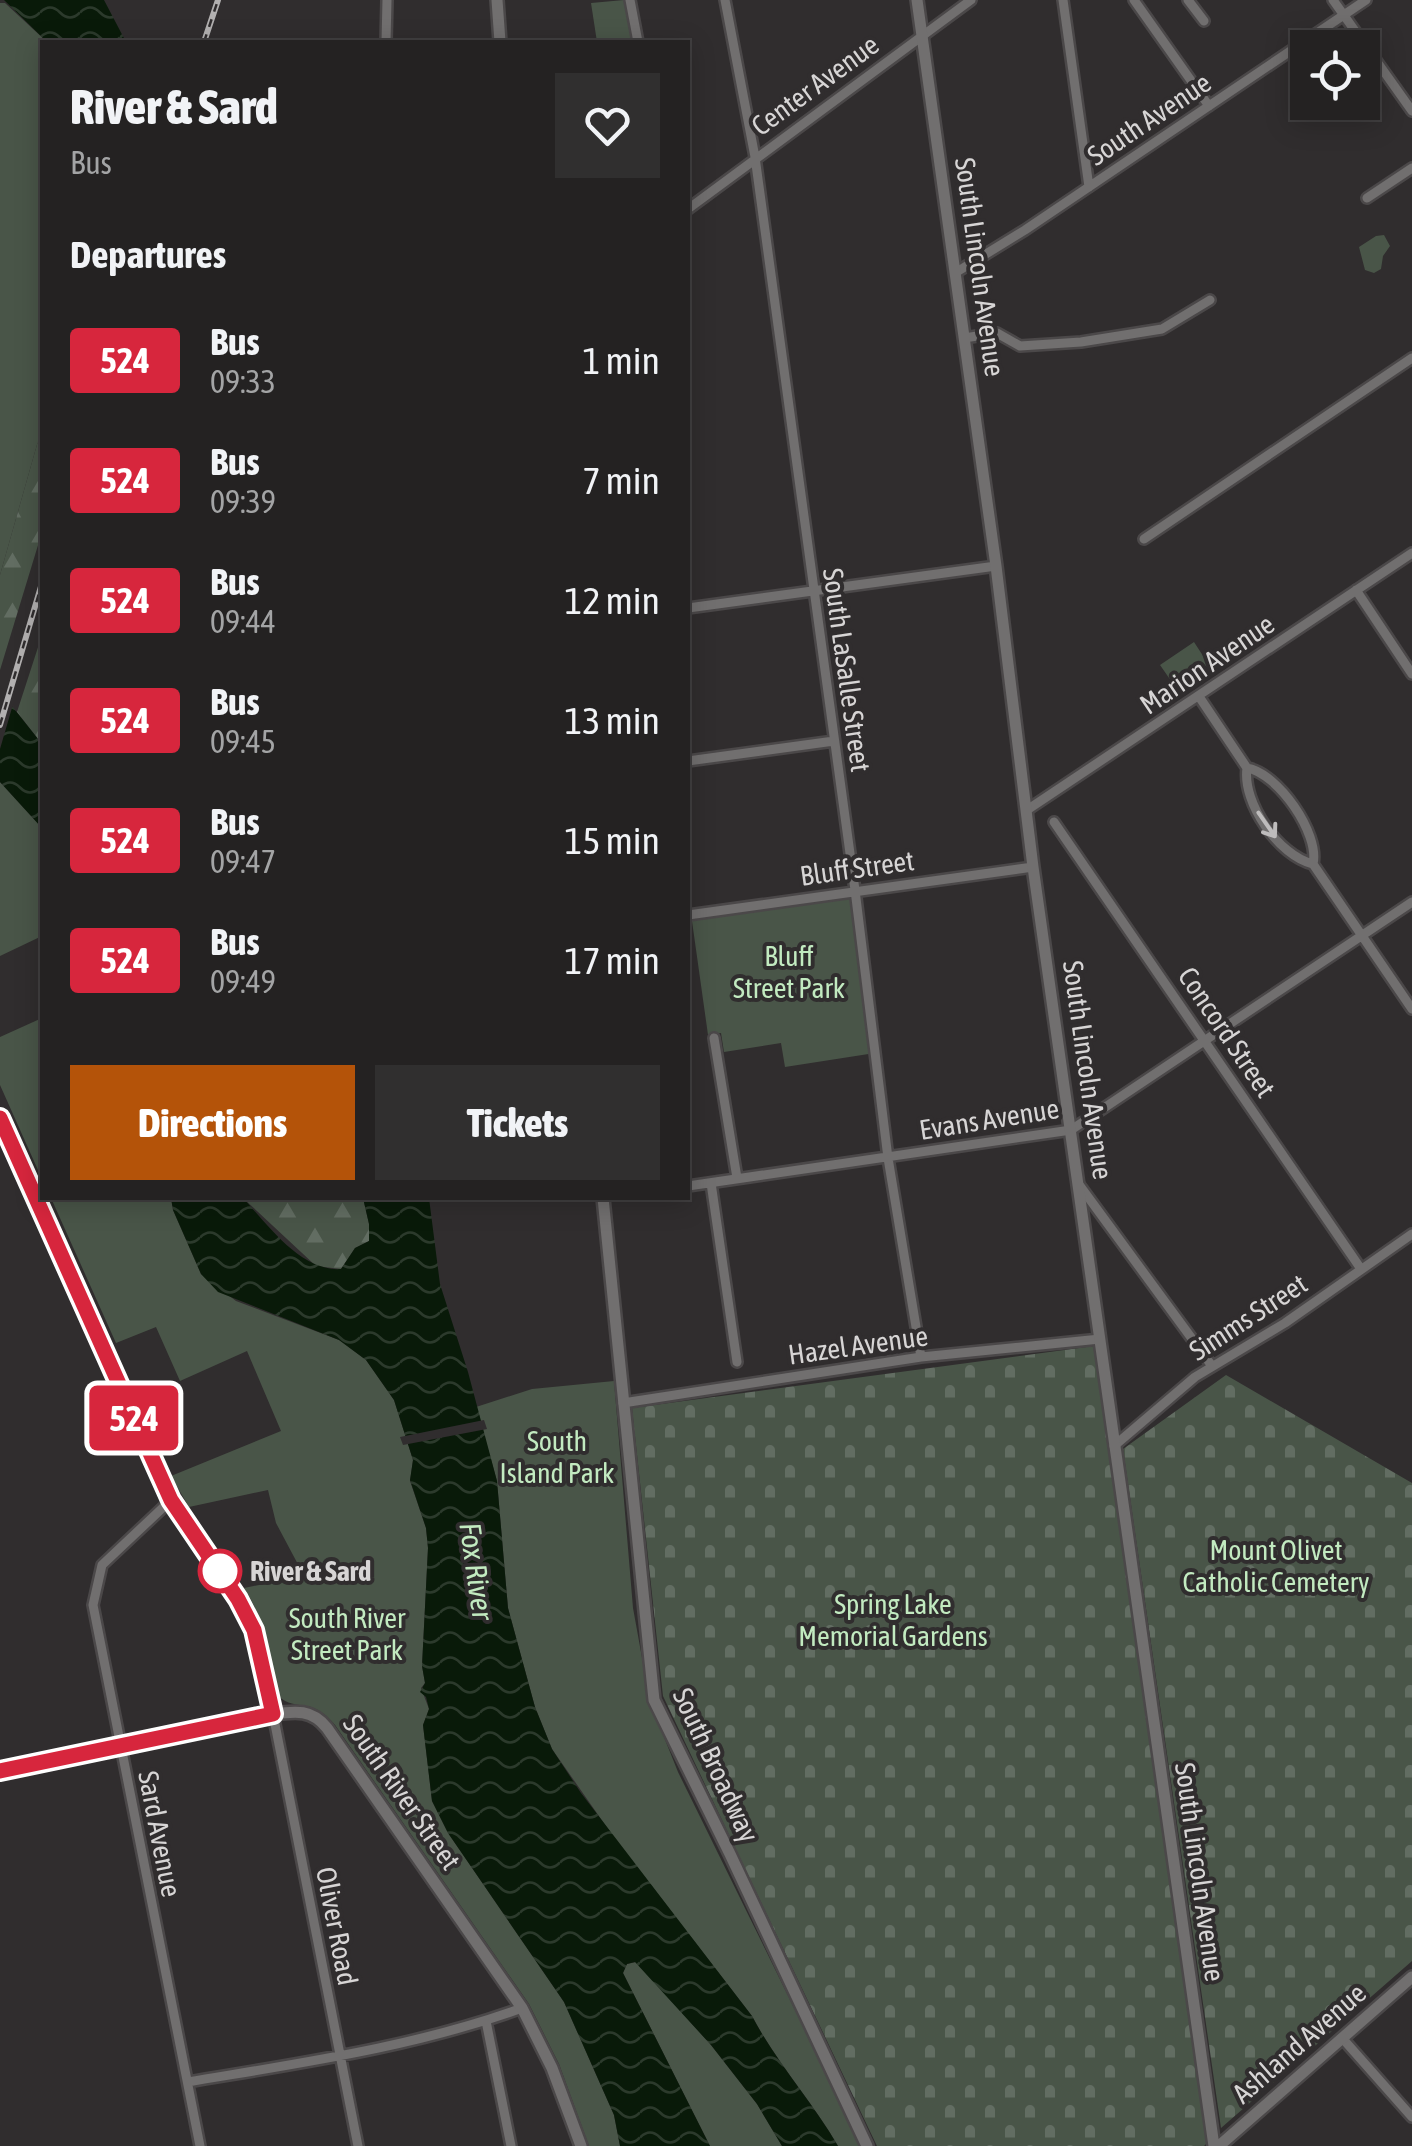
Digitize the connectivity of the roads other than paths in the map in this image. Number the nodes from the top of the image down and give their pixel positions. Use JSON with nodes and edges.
{"nodes":[{"id":1,"x":387,"y":0,"type":"edge"},
{"id":2,"x":497,"y":0,"type":"edge"},
{"id":3,"x":630,"y":0,"type":"edge"},
{"id":4,"x":725,"y":0,"type":"edge"},
{"id":5,"x":917,"y":0,"type":"edge"},
{"id":6,"x":971,"y":0,"type":"edge"},
{"id":7,"x":1063,"y":0,"type":"edge"},
{"id":8,"x":1134,"y":0,"type":"edge"},
{"id":9,"x":1188,"y":0,"type":"edge"},
{"id":10,"x":1334,"y":0,"type":"edge"},
{"id":11,"x":1366,"y":0,"type":"edge"},
{"id":12,"x":1344,"y":15,"type":"junction"},
{"id":13,"x":1204,"y":21,"type":"dead end"},
{"id":14,"x":922,"y":36,"type":"junction"},
{"id":15,"x":386,"y":40,"type":"edge"},
{"id":16,"x":500,"y":40,"type":"edge"},
{"id":17,"x":638,"y":40,"type":"edge"},
{"id":18,"x":1210,"y":106,"type":"junction"},
{"id":19,"x":1412,"y":110,"type":"edge"},
{"id":20,"x":755,"y":157,"type":"junction"},
{"id":21,"x":1412,"y":168,"type":"edge"},
{"id":22,"x":1089,"y":186,"type":"junction"},
{"id":23,"x":1367,"y":198,"type":"dead end"},
{"id":24,"x":690,"y":207,"type":"edge"},
{"id":25,"x":956,"y":274,"type":"junction"},
{"id":26,"x":1210,"y":300,"type":"dead end"},
{"id":27,"x":964,"y":338,"type":"junction"},
{"id":28,"x":1412,"y":358,"type":"edge"},
{"id":29,"x":1144,"y":539,"type":"dead end"},
{"id":30,"x":1412,"y":553,"type":"edge"},
{"id":31,"x":996,"y":566,"type":"junction"},
{"id":32,"x":1356,"y":590,"type":"junction"},
{"id":33,"x":814,"y":592,"type":"junction"},
{"id":34,"x":690,"y":608,"type":"edge"},
{"id":35,"x":1412,"y":674,"type":"edge"},
{"id":36,"x":1200,"y":698,"type":"junction"},
{"id":37,"x":834,"y":741,"type":"junction"},
{"id":38,"x":690,"y":760,"type":"edge"},
{"id":39,"x":1247,"y":768,"type":"junction"},
{"id":40,"x":1027,"y":810,"type":"junction"},
{"id":41,"x":1054,"y":822,"type":"dead end"},
{"id":42,"x":1314,"y":864,"type":"junction"},
{"id":43,"x":1033,"y":866,"type":"junction"},
{"id":44,"x":855,"y":890,"type":"junction"},
{"id":45,"x":1412,"y":902,"type":"edge"},
{"id":46,"x":690,"y":915,"type":"edge"},
{"id":47,"x":1363,"y":938,"type":"junction"},
{"id":48,"x":1412,"y":1009,"type":"edge"},
{"id":49,"x":714,"y":1038,"type":"dead end"},
{"id":50,"x":1206,"y":1042,"type":"junction"},
{"id":51,"x":0,"y":1118,"type":"edge"},
{"id":52,"x":1071,"y":1130,"type":"junction"},
{"id":53,"x":888,"y":1158,"type":"junction"},
{"id":54,"x":737,"y":1178,"type":"junction"},
{"id":55,"x":711,"y":1183,"type":"junction"},
{"id":56,"x":690,"y":1186,"type":"edge"},
{"id":57,"x":1080,"y":1186,"type":"junction"},
{"id":58,"x":605,"y":1200,"type":"edge"},
{"id":59,"x":1412,"y":1234,"type":"edge"},
{"id":60,"x":1361,"y":1269,"type":"junction"},
{"id":61,"x":1100,"y":1339,"type":"junction"},
{"id":62,"x":920,"y":1352,"type":"junction"},
{"id":63,"x":737,"y":1362,"type":"dead end"},
{"id":64,"x":1212,"y":1366,"type":"junction"},
{"id":65,"x":623,"y":1403,"type":"junction"},
{"id":66,"x":1114,"y":1446,"type":"junction"},
{"id":67,"x":171,"y":1500,"type":"junction"},
{"id":68,"x":273,"y":1714,"type":"junction"},
{"id":69,"x":120,"y":1748,"type":"junction"},
{"id":70,"x":0,"y":1771,"type":"edge"},
{"id":71,"x":1412,"y":1977,"type":"edge"},
{"id":72,"x":522,"y":2008,"type":"junction"},
{"id":73,"x":486,"y":2021,"type":"junction"},
{"id":74,"x":1342,"y":2038,"type":"junction"},
{"id":75,"x":340,"y":2056,"type":"junction"},
{"id":76,"x":188,"y":2082,"type":"junction"},
{"id":77,"x":1412,"y":2117,"type":"edge"},
{"id":78,"x":200,"y":2146,"type":"edge"},
{"id":79,"x":358,"y":2146,"type":"edge"},
{"id":80,"x":511,"y":2146,"type":"edge"},
{"id":81,"x":580,"y":2146,"type":"edge"},
{"id":82,"x":866,"y":2146,"type":"edge"},
{"id":83,"x":1216,"y":2146,"type":"edge"}],
"edges":[{"from":1,"to":15,"type":"street"},
{"from":2,"to":16,"type":"street"},
{"from":3,"to":17,"type":"street"},
{"from":4,"to":20,"type":"street","name":"South LaSalle Street"},
{"from":5,"to":14,"type":"street","name":"South Lincoln Avenue"},
{"from":6,"to":14,"type":"street","name":"Center Avenue"},
{"from":7,"to":22,"type":"street"},
{"from":8,"to":18,"type":"street"},
{"from":9,"to":13,"type":"street"},
{"from":10,"to":12,"type":"street"},
{"from":11,"to":12,"type":"street","name":"South Avenue"},
{"from":12,"to":18,"type":"street","name":"South Avenue"},
{"from":12,"to":19,"type":"street"},
{"from":14,"to":20,"type":"street","name":"Center Avenue"},
{"from":14,"to":25,"type":"street","name":"South Lincoln Avenue"},
{"from":18,"to":22,"type":"street","name":"South Avenue"},
{"from":20,"to":24,"type":"street","name":"Center Avenue"},
{"from":20,"to":33,"type":"street","name":"South LaSalle Street"},
{"from":21,"to":23,"type":"street"},
{"from":22,"to":25,"type":"street","name":"South Avenue"},
{"from":25,"to":27,"type":"street","name":"South Lincoln Avenue"},
{"from":26,"to":27,"type":"street"},
{"from":27,"to":31,"type":"street","name":"South Lincoln Avenue"},
{"from":28,"to":29,"type":"street"},
{"from":30,"to":32,"type":"street","name":"Marion Avenue"},
{"from":31,"to":33,"type":"street"},
{"from":31,"to":40,"type":"street","name":"South Lincoln Avenue"},
{"from":32,"to":35,"type":"street"},
{"from":32,"to":36,"type":"street","name":"Marion Avenue"},
{"from":33,"to":34,"type":"street"},
{"from":33,"to":37,"type":"street","name":"South LaSalle Street"},
{"from":36,"to":39,"type":"street"},
{"from":36,"to":40,"type":"street","name":"Marion Avenue"},
{"from":37,"to":38,"type":"street"},
{"from":37,"to":44,"type":"street","name":"South LaSalle Street"},
{"from":39,"to":42,"type":"street"},
{"from":39,"to":42,"type":"street","one_way":true},
{"from":40,"to":43,"type":"street","name":"South Lincoln Avenue"},
{"from":41,"to":50,"type":"street","name":"Concord Street"},
{"from":42,"to":47,"type":"street"},
{"from":43,"to":44,"type":"street","name":"Bluff Street"},
{"from":43,"to":52,"type":"street","name":"South Lincoln Avenue"},
{"from":44,"to":46,"type":"street","name":"Bluff Street"},
{"from":44,"to":53,"type":"street","name":"South LaSalle Street"},
{"from":45,"to":47,"type":"street","name":"Evans Avenue"},
{"from":47,"to":48,"type":"street"},
{"from":47,"to":50,"type":"street","name":"Evans Avenue"},
{"from":49,"to":54,"type":"street"},
{"from":50,"to":52,"type":"street","name":"Evans Avenue"},
{"from":50,"to":60,"type":"street","name":"Concord Street"},
{"from":51,"to":67,"type":"street"},
{"from":52,"to":53,"type":"street","name":"Evans Avenue"},
{"from":52,"to":57,"type":"street","name":"South Lincoln Avenue"},
{"from":53,"to":54,"type":"street","name":"Evans Avenue"},
{"from":53,"to":62,"type":"street","name":"South LaSalle Street"},
{"from":54,"to":55,"type":"street","name":"Evans Avenue"},
{"from":55,"to":56,"type":"street","name":"Evans Avenue"},
{"from":55,"to":63,"type":"street"},
{"from":57,"to":61,"type":"street","name":"South Lincoln Avenue"},
{"from":57,"to":64,"type":"street"},
{"from":58,"to":65,"type":"street","name":"South Broadway"},
{"from":59,"to":60,"type":"street","name":"Simms Street"},
{"from":60,"to":64,"type":"street","name":"Simms Street"},
{"from":61,"to":62,"type":"street","name":"Hazel Avenue"},
{"from":61,"to":66,"type":"street","name":"South Lincoln Avenue"},
{"from":62,"to":65,"type":"street","name":"Hazel Avenue"},
{"from":64,"to":66,"type":"street","name":"Simms Street"},
{"from":65,"to":82,"type":"street","name":"South Broadway"},
{"from":66,"to":83,"type":"street","name":"South Lincoln Avenue"},
{"from":67,"to":68,"type":"street"},
{"from":67,"to":69,"type":"street","name":"Sard Avenue"},
{"from":68,"to":69,"type":"street"},
{"from":68,"to":72,"type":"street","name":"South River Street"},
{"from":68,"to":75,"type":"street","name":"Oliver Road"},
{"from":69,"to":70,"type":"street"},
{"from":69,"to":76,"type":"street","name":"Sard Avenue"},
{"from":71,"to":74,"type":"street","name":"Ashland Avenue"},
{"from":72,"to":73,"type":"street"},
{"from":72,"to":81,"type":"street","name":"South River Street"},
{"from":73,"to":75,"type":"street"},
{"from":73,"to":80,"type":"street"},
{"from":74,"to":77,"type":"street"},
{"from":74,"to":83,"type":"street","name":"Ashland Avenue"},
{"from":75,"to":76,"type":"street"},
{"from":75,"to":79,"type":"street","name":"Oliver Road"},
{"from":76,"to":78,"type":"street","name":"Sard Avenue"}]}
